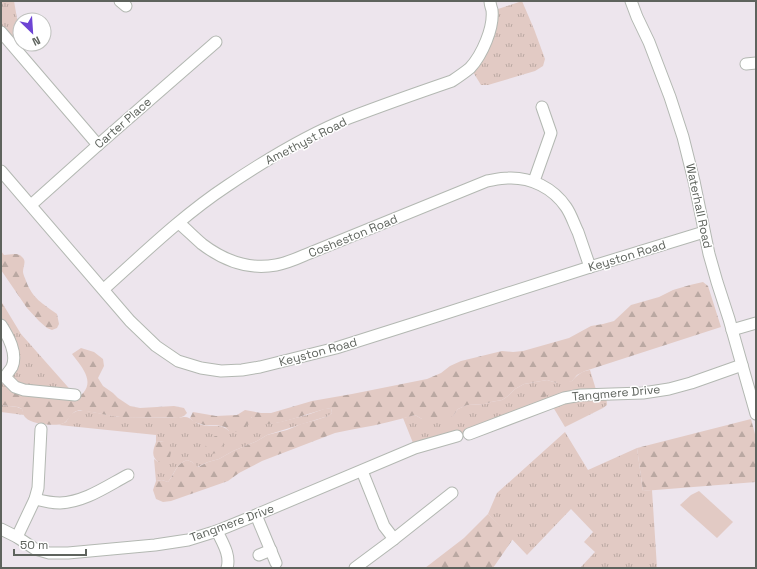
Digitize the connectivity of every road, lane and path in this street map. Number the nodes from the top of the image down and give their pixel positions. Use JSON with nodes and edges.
{"nodes":[{"id":1,"x":490,"y":1,"type":"edge"},
{"id":2,"x":631,"y":1,"type":"edge"},
{"id":3,"x":1,"y":32,"type":"edge"},
{"id":4,"x":216,"y":42,"type":"dead end"},
{"id":5,"x":542,"y":107,"type":"dead end"},
{"id":6,"x":98,"y":145,"type":"junction"},
{"id":7,"x":1,"y":171,"type":"edge"},
{"id":8,"x":534,"y":181,"type":"junction"},
{"id":9,"x":31,"y":205,"type":"junction"},
{"id":10,"x":179,"y":223,"type":"junction"},
{"id":11,"x":704,"y":232,"type":"junction"},
{"id":12,"x":590,"y":267,"type":"junction"},
{"id":13,"x":104,"y":289,"type":"junction"},
{"id":14,"x":756,"y":323,"type":"edge"},
{"id":15,"x":1,"y":325,"type":"edge"},
{"id":16,"x":732,"y":330,"type":"junction"},
{"id":17,"x":742,"y":365,"type":"junction"},
{"id":18,"x":3,"y":378,"type":"edge"},
{"id":19,"x":75,"y":395,"type":"dead end"},
{"id":20,"x":756,"y":414,"type":"edge"},
{"id":21,"x":42,"y":429,"type":"dead end"},
{"id":22,"x":469,"y":434,"type":"dead end"},
{"id":23,"x":457,"y":436,"type":"dead end"},
{"id":24,"x":362,"y":471,"type":"junction"},
{"id":25,"x":128,"y":474,"type":"dead end"},
{"id":26,"x":436,"y":492,"type":"dead end"},
{"id":27,"x":452,"y":493,"type":"dead end"},
{"id":28,"x":35,"y":499,"type":"junction"},
{"id":29,"x":442,"y":502,"type":"junction"},
{"id":30,"x":256,"y":515,"type":"junction"},
{"id":31,"x":1,"y":529,"type":"edge"},
{"id":32,"x":217,"y":531,"type":"junction"},
{"id":33,"x":17,"y":537,"type":"junction"},
{"id":34,"x":394,"y":539,"type":"junction"},
{"id":35,"x":271,"y":550,"type":"junction"},
{"id":36,"x":259,"y":555,"type":"dead end"},
{"id":37,"x":276,"y":562,"type":"dead end"},
{"id":38,"x":227,"y":568,"type":"edge"},
{"id":39,"x":355,"y":568,"type":"edge"}],
"edges":[{"from":1,"to":10,"type":"street","name":"Amethyst Road"},
{"from":2,"to":11,"type":"street","name":"Waterhall Road"},
{"from":3,"to":6,"type":"street"},
{"from":4,"to":6,"type":"street","name":"Carter Place"},
{"from":5,"to":8,"type":"street"},
{"from":6,"to":9,"type":"street","name":"Carter Place"},
{"from":7,"to":9,"type":"street","name":"Keyston Road"},
{"from":8,"to":10,"type":"street","name":"Cosheston Road"},
{"from":8,"to":12,"type":"street","name":"Cosheston Road"},
{"from":9,"to":13,"type":"street","name":"Keyston Road"},
{"from":10,"to":13,"type":"street","name":"Amethyst Road"},
{"from":11,"to":12,"type":"street","name":"Keyston Road"},
{"from":11,"to":16,"type":"street","name":"Waterhall Road"},
{"from":12,"to":13,"type":"street","name":"Keyston Road"},
{"from":14,"to":16,"type":"street"},
{"from":15,"to":18,"type":"street"},
{"from":16,"to":17,"type":"street","name":"Waterhall Road"},
{"from":17,"to":20,"type":"street","name":"Waterhall Road"},
{"from":17,"to":22,"type":"street","name":"Tangmere Drive"},
{"from":18,"to":19,"type":"street"},
{"from":21,"to":28,"type":"street"},
{"from":23,"to":24,"type":"street","name":"Tangmere Drive"},
{"from":24,"to":30,"type":"street","name":"Tangmere Drive"},
{"from":24,"to":34,"type":"street"},
{"from":25,"to":28,"type":"street"},
{"from":26,"to":29,"type":"street"},
{"from":27,"to":29,"type":"street"},
{"from":28,"to":33,"type":"street"},
{"from":29,"to":34,"type":"street"},
{"from":30,"to":32,"type":"street","name":"Tangmere Drive"},
{"from":30,"to":35,"type":"street"},
{"from":31,"to":33,"type":"street","name":"Tangmere Drive"},
{"from":32,"to":33,"type":"street","name":"Tangmere Drive"},
{"from":32,"to":38,"type":"street"},
{"from":34,"to":39,"type":"street"},
{"from":35,"to":36,"type":"street"},
{"from":35,"to":37,"type":"street"}]}
